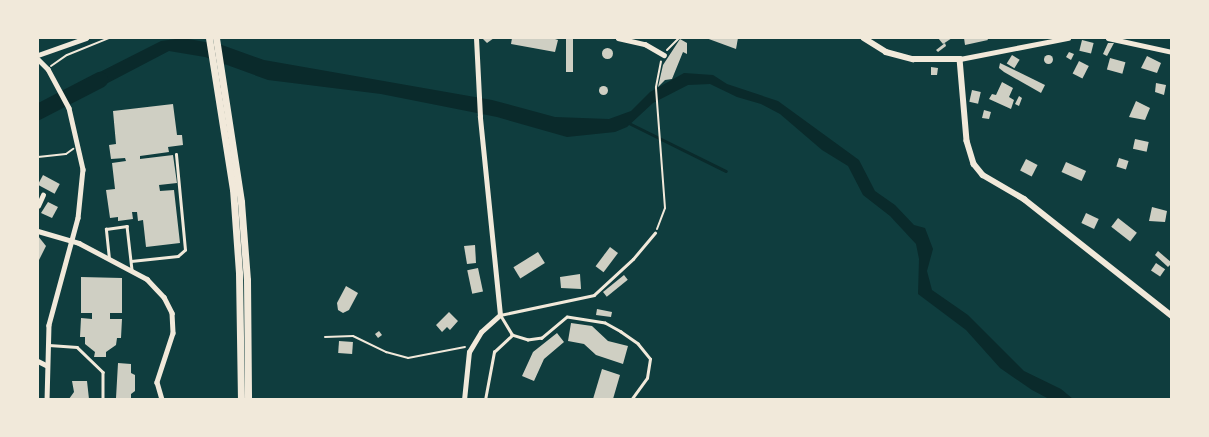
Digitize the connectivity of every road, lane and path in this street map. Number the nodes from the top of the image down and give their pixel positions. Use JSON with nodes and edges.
{"nodes":[{"id":1,"x":86,"y":38,"type":"edge"},
{"id":2,"x":110,"y":38,"type":"edge"},
{"id":3,"x":209,"y":38,"type":"edge"},
{"id":4,"x":216,"y":38,"type":"edge"},
{"id":5,"x":476,"y":38,"type":"edge"},
{"id":6,"x":618,"y":38,"type":"edge"},
{"id":7,"x":647,"y":38,"type":"edge"},
{"id":8,"x":679,"y":38,"type":"edge"},
{"id":9,"x":864,"y":38,"type":"edge"},
{"id":10,"x":1068,"y":38,"type":"edge"},
{"id":11,"x":1108,"y":38,"type":"edge"},
{"id":12,"x":645,"y":44,"type":"junction"},
{"id":13,"x":1172,"y":52,"type":"edge"},
{"id":14,"x":38,"y":55,"type":"edge"},
{"id":15,"x":664,"y":55,"type":"junction"},
{"id":16,"x":960,"y":59,"type":"junction"},
{"id":17,"x":38,"y":60,"type":"edge"},
{"id":18,"x":48,"y":69,"type":"junction"},
{"id":19,"x":227,"y":121,"type":"junction"},
{"id":20,"x":79,"y":145,"type":"junction"},
{"id":21,"x":176,"y":154,"type":"dead end"},
{"id":22,"x":38,"y":157,"type":"edge"},
{"id":23,"x":43,"y":195,"type":"dead end"},
{"id":24,"x":38,"y":206,"type":"edge"},
{"id":25,"x":38,"y":231,"type":"edge"},
{"id":26,"x":655,"y":233,"type":"joint"},
{"id":27,"x":72,"y":240,"type":"junction"},
{"id":28,"x":109,"y":259,"type":"junction"},
{"id":29,"x":131,"y":261,"type":"junction"},
{"id":30,"x":132,"y":271,"type":"junction"},
{"id":31,"x":500,"y":315,"type":"junction"},
{"id":32,"x":1172,"y":316,"type":"edge"},
{"id":33,"x":512,"y":335,"type":"junction"},
{"id":34,"x":325,"y":337,"type":"dead end"},
{"id":35,"x":47,"y":345,"type":"junction"},
{"id":36,"x":473,"y":346,"type":"junction"},
{"id":37,"x":38,"y":361,"type":"edge"},
{"id":38,"x":46,"y":365,"type":"junction"},
{"id":39,"x":47,"y":400,"type":"edge"},
{"id":40,"x":103,"y":400,"type":"edge"},
{"id":41,"x":162,"y":400,"type":"edge"},
{"id":42,"x":241,"y":400,"type":"edge"},
{"id":43,"x":248,"y":400,"type":"edge"},
{"id":44,"x":464,"y":400,"type":"edge"},
{"id":45,"x":485,"y":400,"type":"edge"},
{"id":46,"x":631,"y":400,"type":"edge"}],
"edges":[{"from":1,"to":14,"type":"street"},
{"from":2,"to":18,"type":"path"},
{"from":3,"to":19,"type":"main road"},
{"from":4,"to":19,"type":"main road"},
{"from":5,"to":31,"type":"street"},
{"from":6,"to":12,"type":"street"},
{"from":7,"to":12,"type":"street"},
{"from":8,"to":15,"type":"path"},
{"from":9,"to":16,"type":"street"},
{"from":10,"to":16,"type":"street"},
{"from":11,"to":13,"type":"street"},
{"from":12,"to":15,"type":"street"},
{"from":15,"to":26,"type":"path"},
{"from":16,"to":32,"type":"street"},
{"from":17,"to":18,"type":"street"},
{"from":18,"to":20,"type":"street"},
{"from":19,"to":42,"type":"main road"},
{"from":19,"to":43,"type":"main road"},
{"from":20,"to":22,"type":"path"},
{"from":20,"to":27,"type":"street"},
{"from":21,"to":29,"type":"lane"},
{"from":23,"to":24,"type":"street"},
{"from":25,"to":27,"type":"street"},
{"from":26,"to":31,"type":"lane"},
{"from":27,"to":28,"type":"street"},
{"from":27,"to":35,"type":"street"},
{"from":28,"to":29,"type":"lane"},
{"from":28,"to":30,"type":"street"},
{"from":29,"to":30,"type":"lane"},
{"from":30,"to":41,"type":"street"},
{"from":31,"to":33,"type":"lane"},
{"from":31,"to":36,"type":"street"},
{"from":33,"to":45,"type":"lane"},
{"from":33,"to":46,"type":"lane"},
{"from":34,"to":36,"type":"path"},
{"from":35,"to":38,"type":"street"},
{"from":35,"to":40,"type":"lane"},
{"from":36,"to":44,"type":"street"},
{"from":37,"to":38,"type":"street"},
{"from":38,"to":39,"type":"street"}]}
